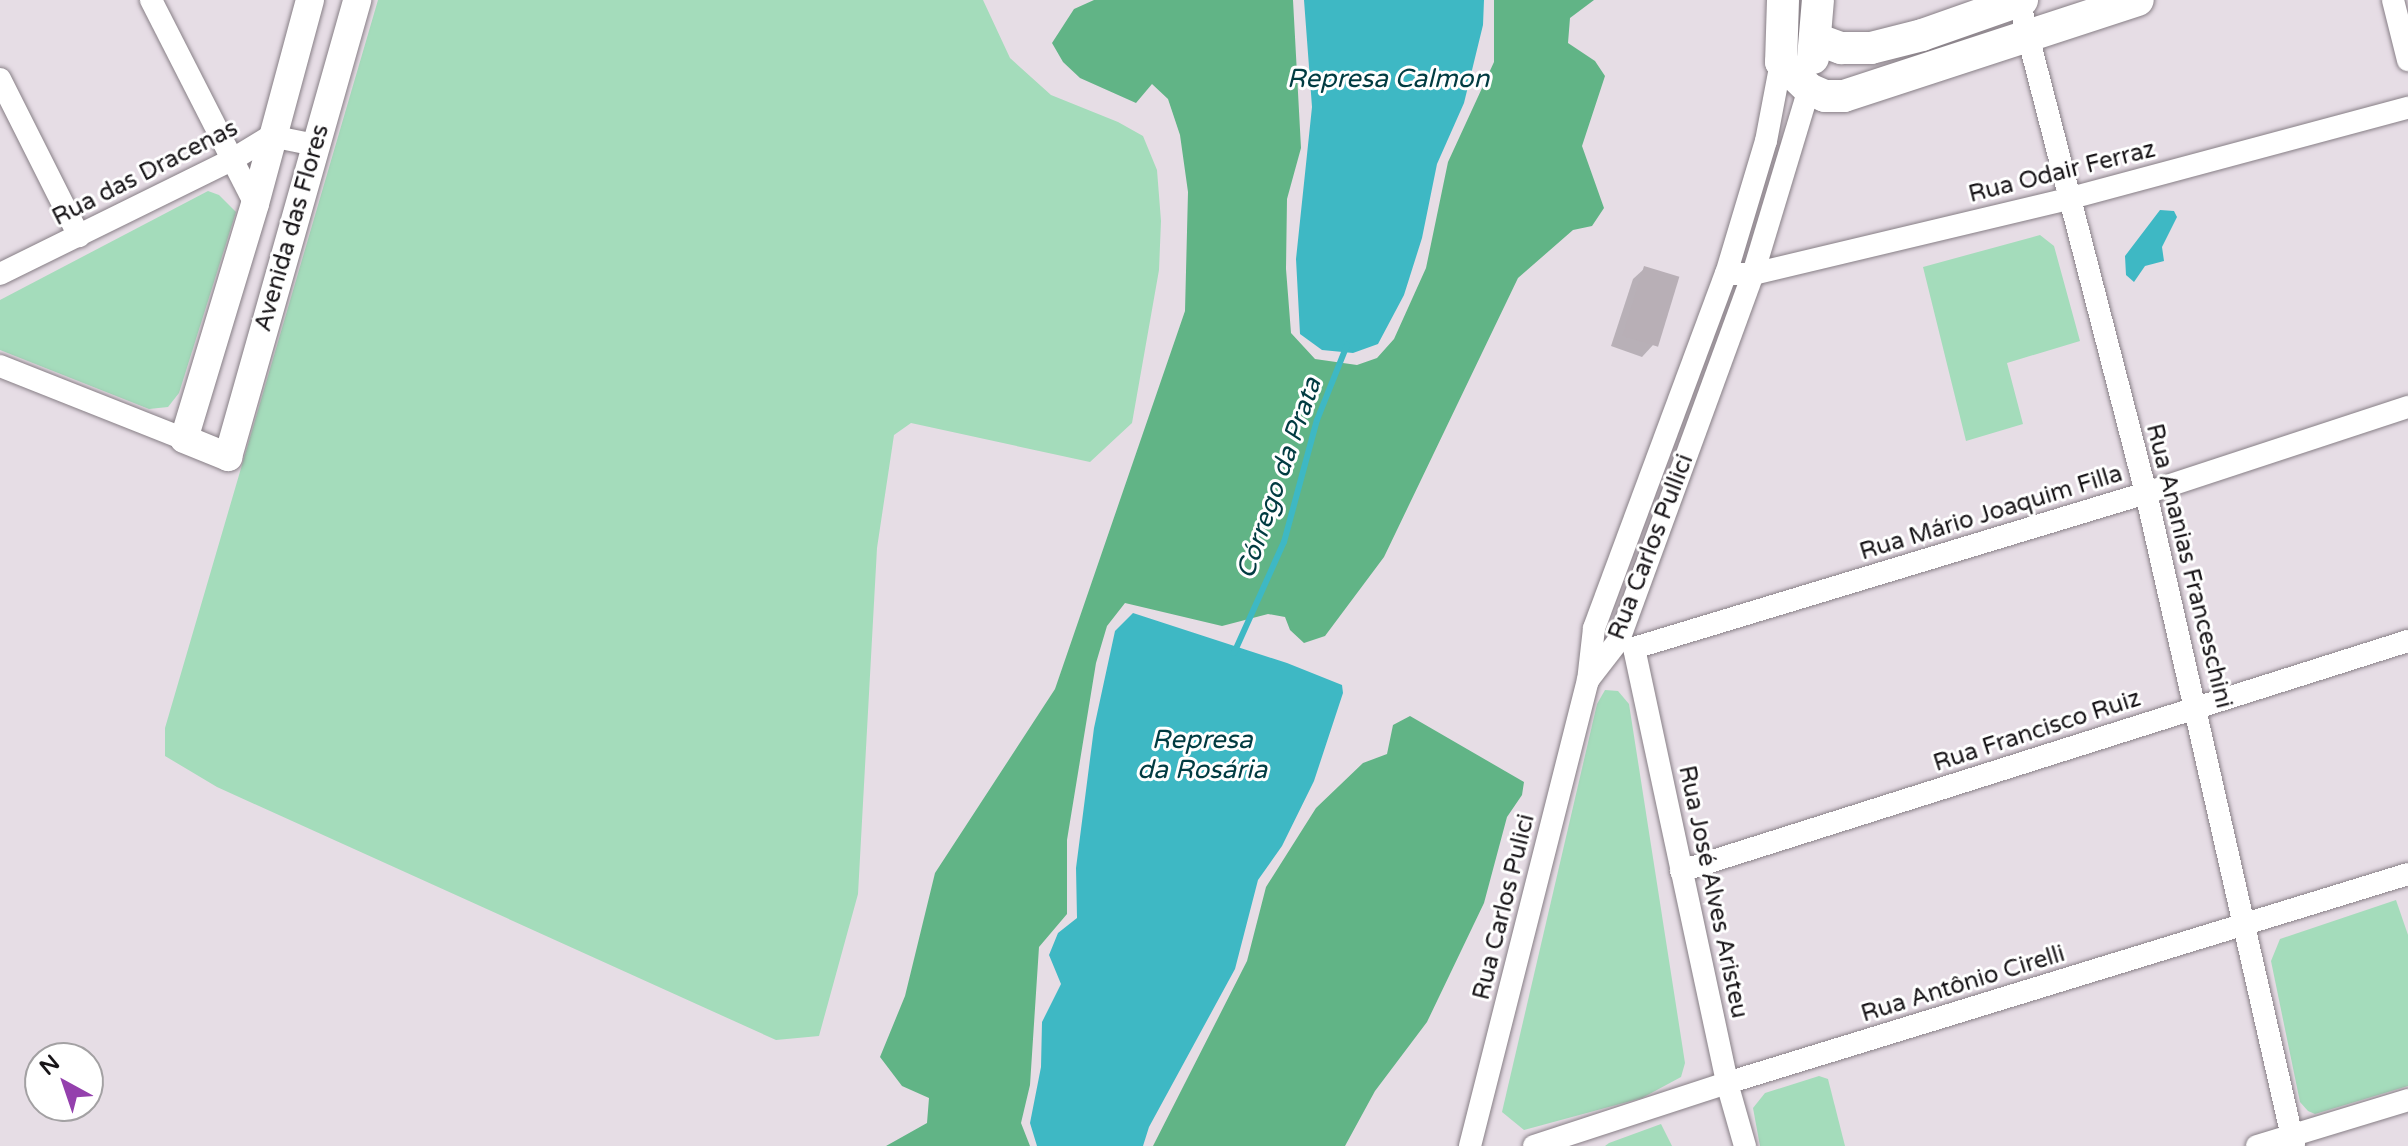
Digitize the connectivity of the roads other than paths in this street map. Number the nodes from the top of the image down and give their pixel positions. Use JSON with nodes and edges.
{"nodes":[{"id":1,"x":151,"y":0,"type":"edge"},
{"id":2,"x":310,"y":0,"type":"edge"},
{"id":3,"x":357,"y":0,"type":"edge"},
{"id":4,"x":1783,"y":0,"type":"edge"},
{"id":5,"x":1818,"y":0,"type":"edge"},
{"id":6,"x":2020,"y":0,"type":"edge"},
{"id":7,"x":2138,"y":0,"type":"edge"},
{"id":8,"x":2393,"y":0,"type":"edge"},
{"id":9,"x":2029,"y":35,"type":"junction"},
{"id":10,"x":1816,"y":39,"type":"junction"},
{"id":11,"x":2408,"y":60,"type":"edge"},
{"id":12,"x":1781,"y":62,"type":"junction"},
{"id":13,"x":0,"y":79,"type":"edge"},
{"id":14,"x":1809,"y":89,"type":"junction"},
{"id":15,"x":2408,"y":108,"type":"edge"},
{"id":16,"x":271,"y":136,"type":"junction"},
{"id":17,"x":315,"y":145,"type":"junction"},
{"id":18,"x":230,"y":161,"type":"junction"},
{"id":19,"x":2071,"y":198,"type":"junction"},
{"id":20,"x":255,"y":204,"type":"junction"},
{"id":21,"x":79,"y":236,"type":"junction"},
{"id":22,"x":0,"y":274,"type":"edge"},
{"id":23,"x":1726,"y":274,"type":"junction"},
{"id":24,"x":1753,"y":274,"type":"junction"},
{"id":25,"x":0,"y":366,"type":"edge"},
{"id":26,"x":2408,"y":407,"type":"edge"},
{"id":27,"x":184,"y":439,"type":"junction"},
{"id":28,"x":2146,"y":493,"type":"junction"},
{"id":29,"x":1594,"y":628,"type":"junction"},
{"id":30,"x":2408,"y":641,"type":"edge"},
{"id":31,"x":1626,"y":644,"type":"junction"},
{"id":32,"x":1588,"y":681,"type":"junction"},
{"id":33,"x":2197,"y":707,"type":"junction"},
{"id":34,"x":1681,"y":871,"type":"junction"},
{"id":35,"x":2408,"y":874,"type":"edge"},
{"id":36,"x":2243,"y":926,"type":"junction"},
{"id":37,"x":1727,"y":1083,"type":"junction"},
{"id":38,"x":2408,"y":1100,"type":"edge"},
{"id":39,"x":2292,"y":1141,"type":"edge"},
{"id":40,"x":1470,"y":1146,"type":"edge"},
{"id":41,"x":1534,"y":1146,"type":"edge"},
{"id":42,"x":1745,"y":1146,"type":"edge"},
{"id":43,"x":2257,"y":1146,"type":"edge"}],
"edges":[{"from":1,"to":18,"type":"street"},
{"from":2,"to":16,"type":"street","name":"Avenida das Flores"},
{"from":3,"to":17,"type":"street","name":"Avenida das Flores"},
{"from":4,"to":12,"type":"main road","name":"Rua Carlos Pullici"},
{"from":5,"to":10,"type":"main road","name":"Rua Carlos Pullici"},
{"from":6,"to":9,"type":"street","name":"Rua Ananias Franceschini"},
{"from":6,"to":10,"type":"main road"},
{"from":7,"to":9,"type":"main road"},
{"from":8,"to":11,"type":"street"},
{"from":9,"to":14,"type":"main road"},
{"from":9,"to":19,"type":"street","name":"Rua Ananias Franceschini"},
{"from":10,"to":14,"type":"main road","name":"Rua Carlos Pullici"},
{"from":12,"to":14,"type":"main road"},
{"from":12,"to":23,"type":"street","name":"Rua Carlos Pullici"},
{"from":13,"to":21,"type":"street"},
{"from":14,"to":24,"type":"street","name":"Rua Carlos Pullici"},
{"from":15,"to":19,"type":"street","name":"Rua Odair Ferraz"},
{"from":16,"to":17,"type":"street","name":"Rua das Dracenas"},
{"from":16,"to":18,"type":"street","name":"Rua das Dracenas"},
{"from":16,"to":20,"type":"street","name":"Avenida das Flores"},
{"from":17,"to":27,"type":"street","name":"Avenida das Flores"},
{"from":18,"to":20,"type":"street"},
{"from":18,"to":21,"type":"street","name":"Rua das Dracenas"},
{"from":19,"to":24,"type":"street","name":"Rua Odair Ferraz"},
{"from":19,"to":28,"type":"street","name":"Rua Ananias Franceschini"},
{"from":20,"to":27,"type":"street","name":"Avenida das Flores"},
{"from":21,"to":22,"type":"street","name":"Rua das Dracenas"},
{"from":23,"to":24,"type":"street","name":"Rua Odair Ferraz"},
{"from":23,"to":29,"type":"street","name":"Rua Carlos Pullici"},
{"from":24,"to":31,"type":"street","name":"Rua Carlos Pullici"},
{"from":25,"to":27,"type":"street"},
{"from":26,"to":28,"type":"street","name":"Rua Mário Joaquim Filla"},
{"from":28,"to":31,"type":"street","name":"Rua Mário Joaquim Filla"},
{"from":28,"to":33,"type":"street","name":"Rua Ananias Franceschini"},
{"from":29,"to":31,"type":"street"},
{"from":29,"to":32,"type":"street","name":"Rua Carlos Pullici"},
{"from":30,"to":33,"type":"street","name":"Rua Francisco Ruiz"},
{"from":31,"to":32,"type":"street","name":"Rua Carlos Pullici"},
{"from":31,"to":34,"type":"street","name":"Rua José Alves Aristeu"},
{"from":32,"to":40,"type":"street","name":"Rua Carlos Pulici"},
{"from":33,"to":34,"type":"street","name":"Rua Francisco Ruiz"},
{"from":33,"to":36,"type":"street","name":"Rua Ananias Franceschini"},
{"from":34,"to":37,"type":"street","name":"Rua José Alves Aristeu"},
{"from":35,"to":36,"type":"street","name":"Rua Antônio Cirelli"},
{"from":36,"to":37,"type":"street","name":"Rua Antônio Cirelli"},
{"from":36,"to":39,"type":"street","name":"Rua Ananias Franceschini"},
{"from":37,"to":41,"type":"street","name":"Rua Antônio Cirelli"},
{"from":37,"to":42,"type":"street","name":"Rua José Alves Aristeu"},
{"from":38,"to":39,"type":"street"},
{"from":39,"to":43,"type":"street"}]}
